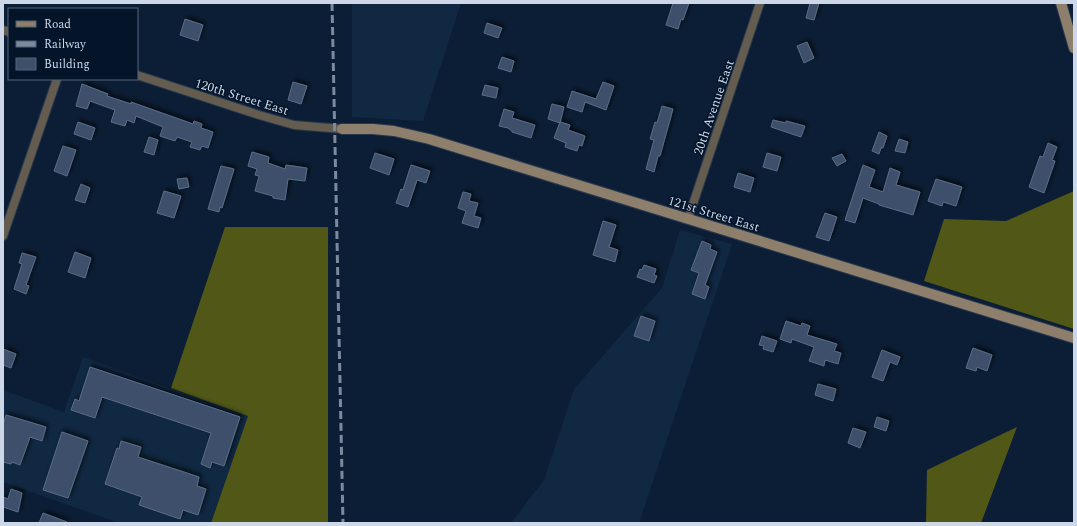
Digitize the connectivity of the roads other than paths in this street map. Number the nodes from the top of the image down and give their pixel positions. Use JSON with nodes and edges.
{"nodes":[{"id":1,"x":760,"y":3,"type":"edge"},
{"id":2,"x":1061,"y":3,"type":"edge"},
{"id":3,"x":1074,"y":48,"type":"edge"},
{"id":4,"x":138,"y":75,"type":"edge"},
{"id":5,"x":57,"y":80,"type":"edge"},
{"id":6,"x":342,"y":129,"type":"joint"},
{"id":7,"x":688,"y":219,"type":"junction"},
{"id":8,"x":3,"y":236,"type":"edge"},
{"id":9,"x":1074,"y":338,"type":"edge"}],
"edges":[{"from":1,"to":7,"type":"street","name":"20th Avenue East"},
{"from":2,"to":3,"type":"street"},
{"from":4,"to":6,"type":"street","name":"120th Street East"},
{"from":5,"to":8,"type":"street"},
{"from":6,"to":7,"type":"street","name":"121st Street East"},
{"from":7,"to":9,"type":"street","name":"121st Street East"}]}
